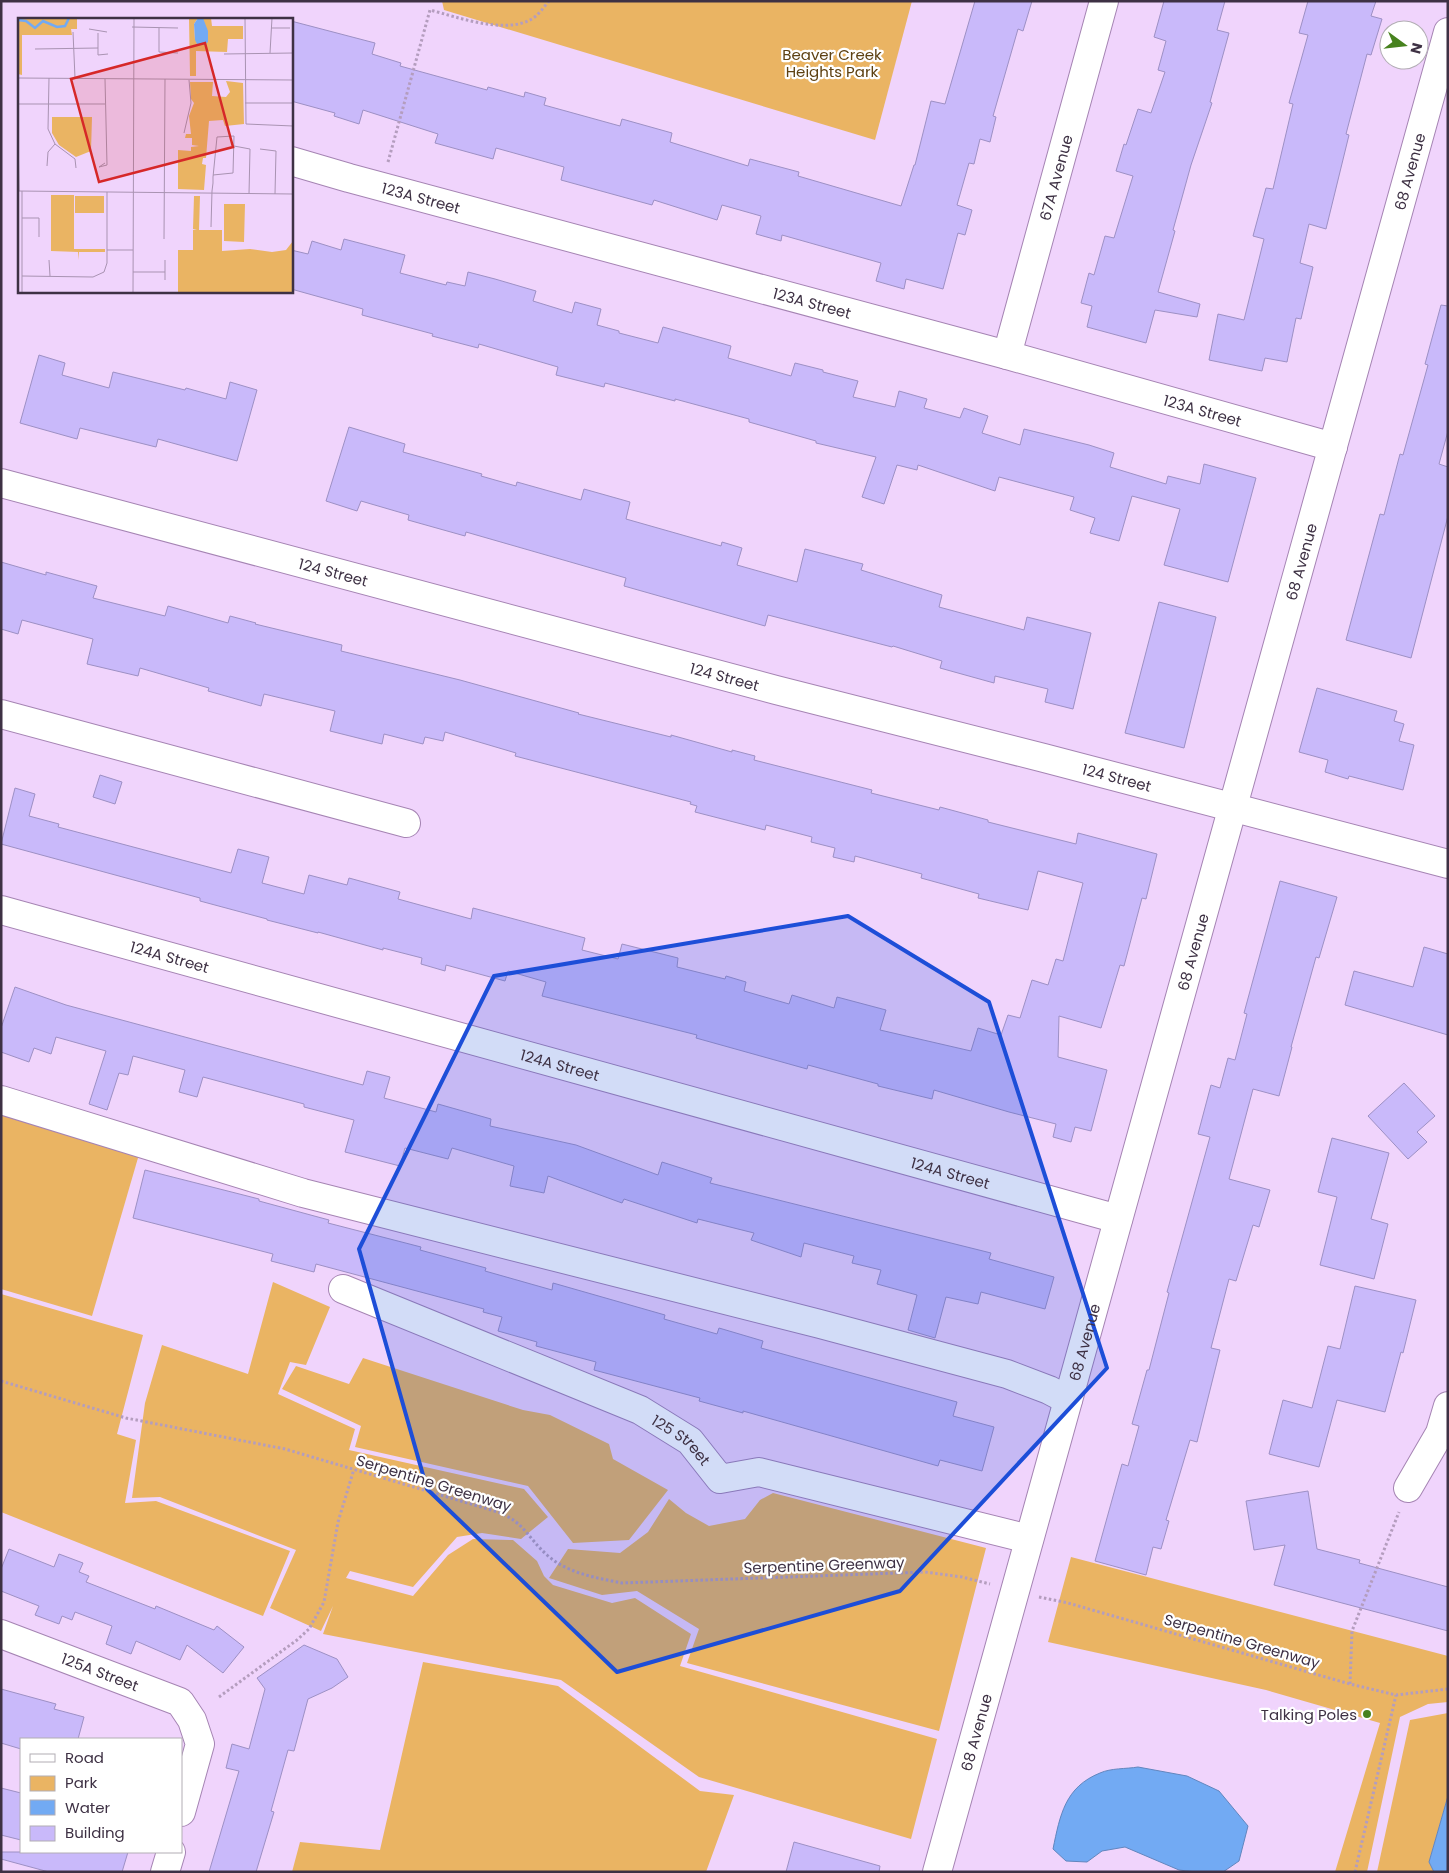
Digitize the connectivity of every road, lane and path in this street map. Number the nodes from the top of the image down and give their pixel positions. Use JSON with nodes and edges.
{"nodes":[{"id":1,"x":1104,"y":1,"type":"edge"},
{"id":2,"x":549,"y":2,"type":"edge"},
{"id":3,"x":1446,"y":44,"type":"edge"},
{"id":4,"x":292,"y":161,"type":"edge"},
{"id":5,"x":386,"y":167,"type":"dead end"},
{"id":6,"x":1007,"y":355,"type":"junction"},
{"id":7,"x":1332,"y":446,"type":"junction"},
{"id":8,"x":1,"y":483,"type":"edge"},
{"id":9,"x":1,"y":714,"type":"edge"},
{"id":10,"x":1232,"y":808,"type":"junction"},
{"id":11,"x":406,"y":823,"type":"dead end"},
{"id":12,"x":1448,"y":864,"type":"edge"},
{"id":13,"x":1,"y":910,"type":"edge"},
{"id":14,"x":1,"y":1100,"type":"edge"},
{"id":15,"x":1118,"y":1219,"type":"junction"},
{"id":16,"x":343,"y":1289,"type":"dead end"},
{"id":17,"x":1,"y":1381,"type":"edge"},
{"id":18,"x":1068,"y":1400,"type":"junction"},
{"id":19,"x":1448,"y":1406,"type":"edge"},
{"id":20,"x":354,"y":1469,"type":"junction"},
{"id":21,"x":1408,"y":1488,"type":"joint"},
{"id":22,"x":1029,"y":1539,"type":"junction"},
{"id":23,"x":998,"y":1587,"type":"dead end"},
{"id":24,"x":1032,"y":1596,"type":"dead end"},
{"id":25,"x":1,"y":1634,"type":"edge"},
{"id":26,"x":1350,"y":1684,"type":"junction"},
{"id":27,"x":1448,"y":1689,"type":"edge"},
{"id":28,"x":1396,"y":1695,"type":"junction"},
{"id":29,"x":219,"y":1697,"type":"dead end"},
{"id":30,"x":182,"y":1808,"type":"edge"},
{"id":31,"x":171,"y":1853,"type":"edge"},
{"id":32,"x":165,"y":1872,"type":"edge"},
{"id":33,"x":937,"y":1872,"type":"edge"},
{"id":34,"x":1355,"y":1872,"type":"edge"}],
"edges":[{"from":1,"to":6,"type":"street","name":"67A Avenue"},
{"from":2,"to":5,"type":"path"},
{"from":3,"to":7,"type":"street","name":"68 Avenue"},
{"from":4,"to":6,"type":"street","name":"123A Street"},
{"from":6,"to":7,"type":"street","name":"123A Street"},
{"from":7,"to":10,"type":"street","name":"68 Avenue"},
{"from":8,"to":10,"type":"street","name":"124 Street"},
{"from":9,"to":11,"type":"street"},
{"from":10,"to":12,"type":"street","name":"124 Street"},
{"from":10,"to":15,"type":"street","name":"68 Avenue"},
{"from":13,"to":15,"type":"street","name":"124A Street"},
{"from":14,"to":18,"type":"street"},
{"from":15,"to":18,"type":"street","name":"68 Avenue"},
{"from":16,"to":22,"type":"street","name":"125 Street"},
{"from":17,"to":20,"type":"path","name":"Serpentine Greenway"},
{"from":18,"to":22,"type":"street","name":"68 Avenue"},
{"from":19,"to":21,"type":"street"},
{"from":20,"to":23,"type":"path","name":"Serpentine Greenway"},
{"from":20,"to":29,"type":"path"},
{"from":21,"to":26,"type":"path"},
{"from":22,"to":33,"type":"street","name":"68 Avenue"},
{"from":24,"to":26,"type":"path","name":"Serpentine Greenway"},
{"from":25,"to":30,"type":"street","name":"125A Street"},
{"from":26,"to":28,"type":"path","name":"Serpentine Greenway"},
{"from":27,"to":28,"type":"path","name":"Serpentine Greenway"},
{"from":28,"to":34,"type":"path"},
{"from":31,"to":32,"type":"street"}]}
